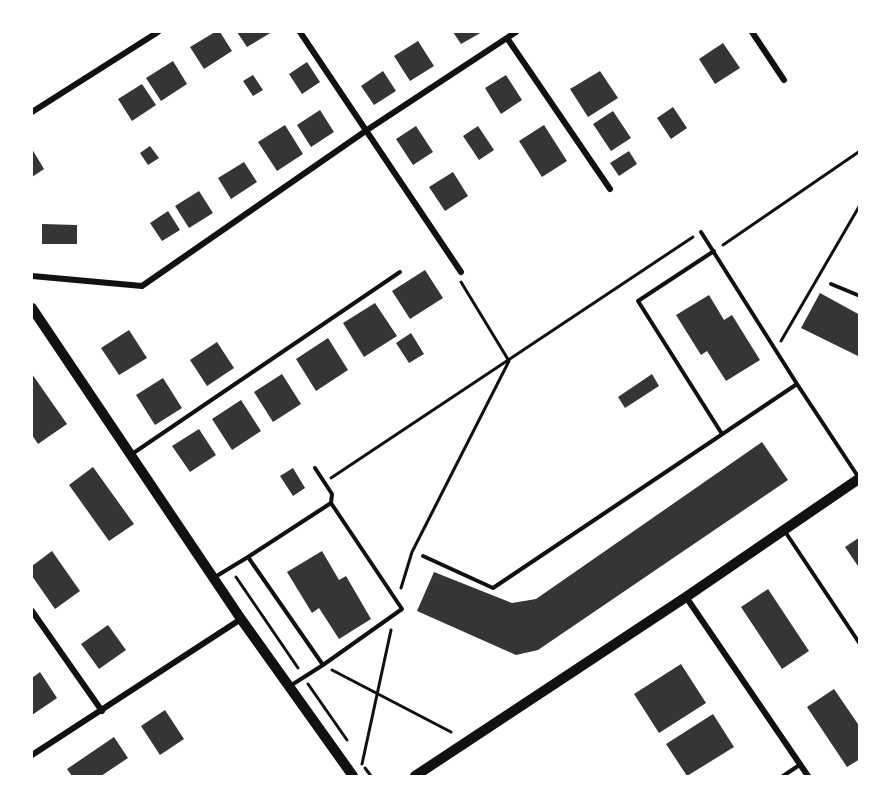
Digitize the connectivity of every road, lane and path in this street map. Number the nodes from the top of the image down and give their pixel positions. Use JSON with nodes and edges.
{"nodes":[{"id":1,"x":158,"y":32,"type":"edge"},
{"id":2,"x":300,"y":32,"type":"edge"},
{"id":3,"x":516,"y":32,"type":"edge"},
{"id":4,"x":752,"y":32,"type":"edge"},
{"id":5,"x":507,"y":38,"type":"junction"},
{"id":6,"x":784,"y":80,"type":"dead end"},
{"id":7,"x":32,"y":112,"type":"edge"},
{"id":8,"x":367,"y":130,"type":"junction"},
{"id":9,"x":860,"y":151,"type":"edge"},
{"id":10,"x":610,"y":189,"type":"dead end"},
{"id":11,"x":860,"y":205,"type":"edge"},
{"id":12,"x":701,"y":232,"type":"joint"},
{"id":13,"x":714,"y":251,"type":"junction"},
{"id":14,"x":400,"y":272,"type":"dead end"},
{"id":15,"x":461,"y":272,"type":"joint"},
{"id":16,"x":32,"y":276,"type":"edge"},
{"id":17,"x":831,"y":284,"type":"dead end"},
{"id":18,"x":860,"y":296,"type":"edge"},
{"id":19,"x":32,"y":308,"type":"edge"},
{"id":20,"x":776,"y":351,"type":"junction"},
{"id":21,"x":508,"y":361,"type":"junction"},
{"id":22,"x":797,"y":384,"type":"junction"},
{"id":23,"x":722,"y":434,"type":"junction"},
{"id":24,"x":131,"y":454,"type":"junction"},
{"id":25,"x":315,"y":468,"type":"dead end"},
{"id":26,"x":859,"y":478,"type":"edge"},
{"id":27,"x":325,"y":483,"type":"junction"},
{"id":28,"x":331,"y":503,"type":"junction"},
{"id":29,"x":784,"y":529,"type":"junction"},
{"id":30,"x":423,"y":556,"type":"dead end"},
{"id":31,"x":248,"y":557,"type":"junction"},
{"id":32,"x":213,"y":578,"type":"junction"},
{"id":33,"x":686,"y":597,"type":"junction"},
{"id":34,"x":397,"y":601,"type":"junction"},
{"id":35,"x":32,"y":611,"type":"edge"},
{"id":36,"x":394,"y":614,"type":"junction"},
{"id":37,"x":241,"y":619,"type":"junction"},
{"id":38,"x":860,"y":644,"type":"edge"},
{"id":39,"x":323,"y":665,"type":"junction"},
{"id":40,"x":290,"y":687,"type":"junction"},
{"id":41,"x":378,"y":693,"type":"junction"},
{"id":42,"x":102,"y":711,"type":"junction"},
{"id":43,"x":451,"y":732,"type":"dead end"},
{"id":44,"x":32,"y":755,"type":"edge"},
{"id":45,"x":362,"y":764,"type":"dead end"},
{"id":46,"x":801,"y":764,"type":"junction"},
{"id":47,"x":353,"y":777,"type":"edge"},
{"id":48,"x":415,"y":777,"type":"edge"},
{"id":49,"x":783,"y":777,"type":"edge"},
{"id":50,"x":808,"y":777,"type":"edge"}],
"edges":[{"from":1,"to":7,"type":"street"},
{"from":2,"to":8,"type":"street"},
{"from":3,"to":5,"type":"street"},
{"from":4,"to":6,"type":"street"},
{"from":5,"to":8,"type":"street"},
{"from":5,"to":10,"type":"street"},
{"from":8,"to":15,"type":"street"},
{"from":8,"to":16,"type":"street"},
{"from":9,"to":13,"type":"path"},
{"from":11,"to":20,"type":"path"},
{"from":12,"to":13,"type":"lane"},
{"from":12,"to":21,"type":"path"},
{"from":13,"to":20,"type":"lane"},
{"from":13,"to":23,"type":"lane"},
{"from":14,"to":24,"type":"lane"},
{"from":15,"to":21,"type":"path"},
{"from":17,"to":18,"type":"lane"},
{"from":19,"to":24,"type":"street"},
{"from":20,"to":22,"type":"lane"},
{"from":21,"to":27,"type":"path"},
{"from":21,"to":34,"type":"path"},
{"from":22,"to":23,"type":"lane"},
{"from":22,"to":26,"type":"lane"},
{"from":23,"to":30,"type":"lane"},
{"from":24,"to":32,"type":"street"},
{"from":25,"to":27,"type":"lane"},
{"from":26,"to":29,"type":"street"},
{"from":27,"to":28,"type":"lane"},
{"from":28,"to":31,"type":"lane"},
{"from":28,"to":34,"type":"lane"},
{"from":29,"to":33,"type":"street"},
{"from":29,"to":38,"type":"lane"},
{"from":31,"to":32,"type":"lane"},
{"from":31,"to":39,"type":"lane"},
{"from":32,"to":37,"type":"street"},
{"from":33,"to":46,"type":"street"},
{"from":33,"to":48,"type":"street"},
{"from":34,"to":36,"type":"lane"},
{"from":35,"to":42,"type":"street"},
{"from":36,"to":39,"type":"lane"},
{"from":36,"to":41,"type":"path"},
{"from":37,"to":40,"type":"street"},
{"from":37,"to":42,"type":"street"},
{"from":39,"to":40,"type":"lane"},
{"from":39,"to":41,"type":"path"},
{"from":40,"to":47,"type":"street"},
{"from":41,"to":43,"type":"path"},
{"from":41,"to":45,"type":"path"},
{"from":42,"to":44,"type":"street"},
{"from":46,"to":49,"type":"lane"},
{"from":46,"to":50,"type":"street"}]}
